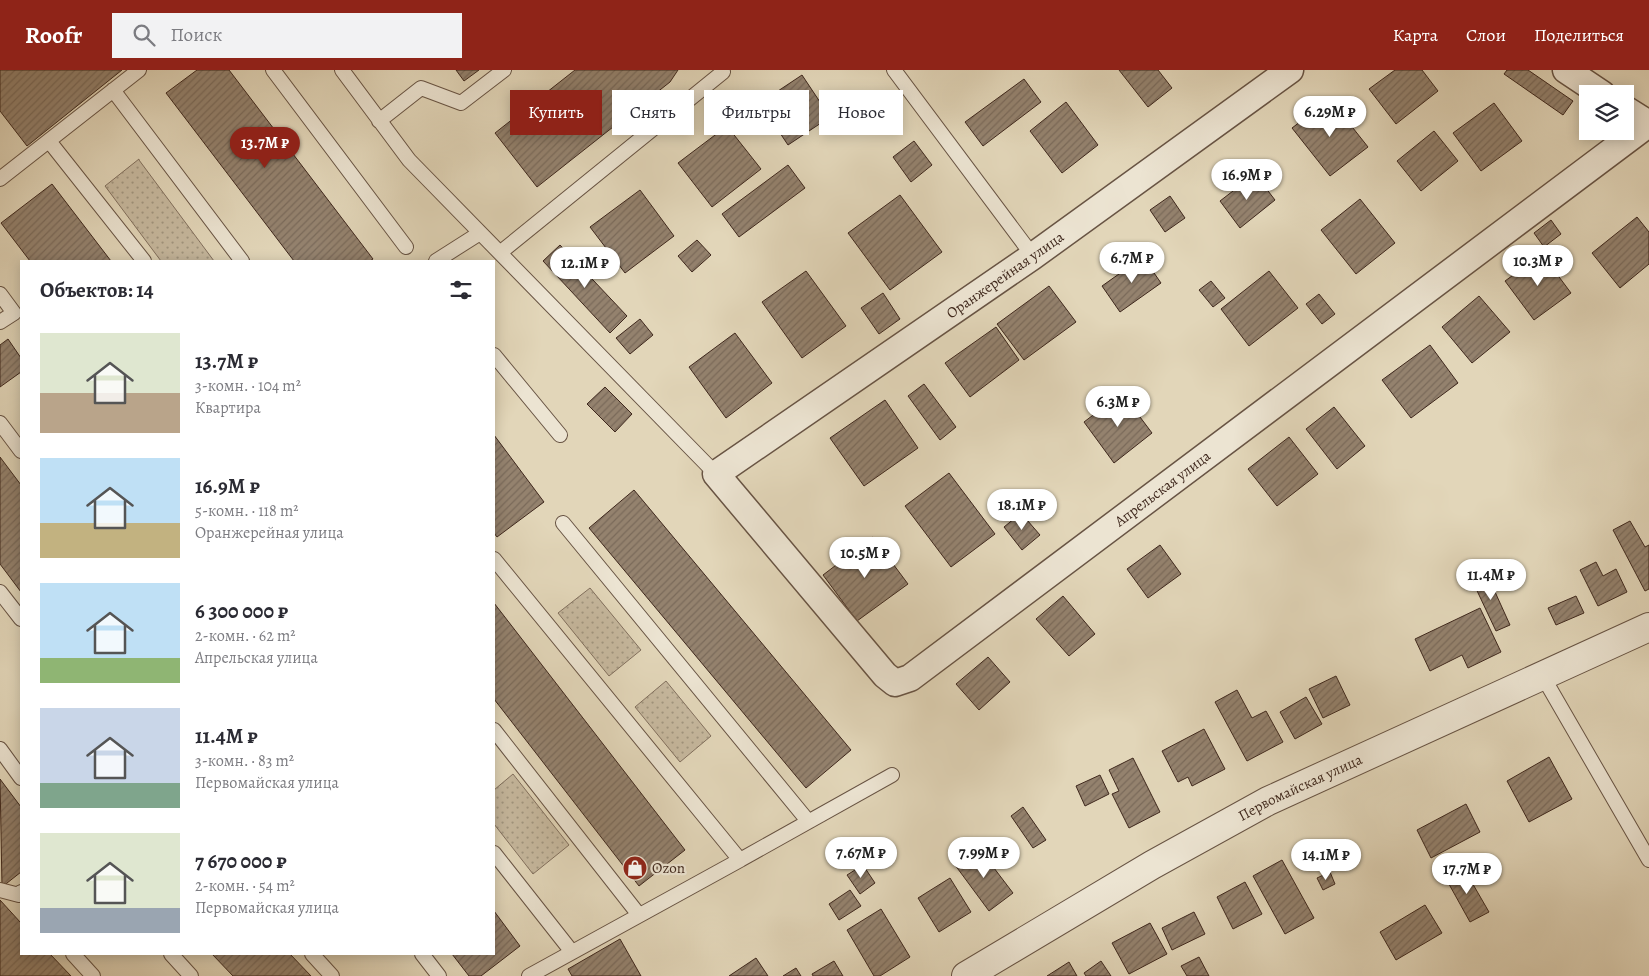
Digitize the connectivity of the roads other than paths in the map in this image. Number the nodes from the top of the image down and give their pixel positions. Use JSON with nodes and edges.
{"nodes":[{"id":1,"x":139,"y":70,"type":"edge"},
{"id":2,"x":273,"y":70,"type":"edge"},
{"id":3,"x":342,"y":70,"type":"edge"},
{"id":4,"x":504,"y":70,"type":"edge"},
{"id":5,"x":894,"y":70,"type":"edge"},
{"id":6,"x":1290,"y":70,"type":"edge"},
{"id":7,"x":1566,"y":70,"type":"edge"},
{"id":8,"x":723,"y":72,"type":"dead end"},
{"id":9,"x":1588,"y":85,"type":"edge"},
{"id":10,"x":113,"y":90,"type":"junction"},
{"id":11,"x":1634,"y":115,"type":"edge"},
{"id":12,"x":379,"y":121,"type":"junction"},
{"id":13,"x":1648,"y":124,"type":"edge"},
{"id":14,"x":50,"y":141,"type":"junction"},
{"id":15,"x":0,"y":179,"type":"edge"},
{"id":16,"x":480,"y":233,"type":"junction"},
{"id":17,"x":406,"y":248,"type":"dead end"},
{"id":18,"x":502,"y":252,"type":"junction"},
{"id":19,"x":1033,"y":256,"type":"junction"},
{"id":20,"x":143,"y":260,"type":"edge"},
{"id":21,"x":241,"y":260,"type":"edge"},
{"id":22,"x":438,"y":260,"type":"edge"},
{"id":23,"x":0,"y":294,"type":"edge"},
{"id":24,"x":0,"y":322,"type":"edge"},
{"id":25,"x":495,"y":356,"type":"edge"},
{"id":26,"x":0,"y":423,"type":"edge"},
{"id":27,"x":560,"y":435,"type":"dead end"},
{"id":28,"x":20,"y":450,"type":"edge"},
{"id":29,"x":716,"y":474,"type":"junction"},
{"id":30,"x":563,"y":523,"type":"dead end"},
{"id":31,"x":495,"y":560,"type":"edge"},
{"id":32,"x":0,"y":592,"type":"edge"},
{"id":33,"x":20,"y":618,"type":"edge"},
{"id":34,"x":1649,"y":627,"type":"edge"},
{"id":35,"x":1542,"y":675,"type":"junction"},
{"id":36,"x":495,"y":731,"type":"edge"},
{"id":37,"x":0,"y":749,"type":"edge"},
{"id":38,"x":892,"y":775,"type":"dead end"},
{"id":39,"x":20,"y":777,"type":"edge"},
{"id":40,"x":808,"y":822,"type":"junction"},
{"id":41,"x":495,"y":854,"type":"edge"},
{"id":42,"x":740,"y":860,"type":"junction"},
{"id":43,"x":1649,"y":860,"type":"edge"},
{"id":44,"x":0,"y":890,"type":"edge"},
{"id":45,"x":20,"y":895,"type":"edge"},
{"id":46,"x":639,"y":915,"type":"junction"},
{"id":47,"x":572,"y":952,"type":"junction"},
{"id":48,"x":74,"y":955,"type":"edge"},
{"id":49,"x":172,"y":955,"type":"edge"},
{"id":50,"x":313,"y":955,"type":"edge"},
{"id":51,"x":423,"y":955,"type":"edge"},
{"id":52,"x":93,"y":976,"type":"edge"},
{"id":53,"x":191,"y":976,"type":"edge"},
{"id":54,"x":332,"y":976,"type":"edge"},
{"id":55,"x":439,"y":976,"type":"edge"},
{"id":56,"x":529,"y":976,"type":"edge"},
{"id":57,"x":966,"y":976,"type":"edge"}],
"edges":[{"from":1,"to":10,"type":"lane"},
{"from":2,"to":17,"type":"lane"},
{"from":3,"to":12,"type":"lane"},
{"from":4,"to":12,"type":"lane"},
{"from":5,"to":19,"type":"lane"},
{"from":6,"to":19,"type":"street","name":"Оранжерейная улица"},
{"from":7,"to":9,"type":"street"},
{"from":8,"to":18,"type":"lane"},
{"from":10,"to":14,"type":"lane"},
{"from":10,"to":21,"type":"lane"},
{"from":11,"to":13,"type":"street"},
{"from":12,"to":16,"type":"lane"},
{"from":13,"to":29,"type":"street","name":"Апрельская улица"},
{"from":14,"to":15,"type":"lane"},
{"from":14,"to":20,"type":"lane"},
{"from":16,"to":18,"type":"lane"},
{"from":16,"to":22,"type":"lane"},
{"from":18,"to":29,"type":"lane"},
{"from":19,"to":29,"type":"street","name":"Оранжерейная улица"},
{"from":23,"to":24,"type":"lane"},
{"from":25,"to":27,"type":"lane"},
{"from":26,"to":28,"type":"lane"},
{"from":30,"to":40,"type":"lane"},
{"from":31,"to":42,"type":"lane"},
{"from":32,"to":33,"type":"lane"},
{"from":34,"to":35,"type":"street","name":"Первомайская улица"},
{"from":35,"to":43,"type":"lane"},
{"from":35,"to":57,"type":"street","name":"Первомайская улица"},
{"from":36,"to":46,"type":"lane"},
{"from":37,"to":39,"type":"lane"},
{"from":38,"to":40,"type":"lane"},
{"from":40,"to":42,"type":"lane"},
{"from":41,"to":47,"type":"lane"},
{"from":42,"to":46,"type":"lane"},
{"from":44,"to":45,"type":"lane"},
{"from":46,"to":47,"type":"lane"},
{"from":47,"to":56,"type":"lane"},
{"from":48,"to":52,"type":"lane"},
{"from":49,"to":53,"type":"lane"},
{"from":50,"to":54,"type":"lane"},
{"from":51,"to":55,"type":"lane"}]}
